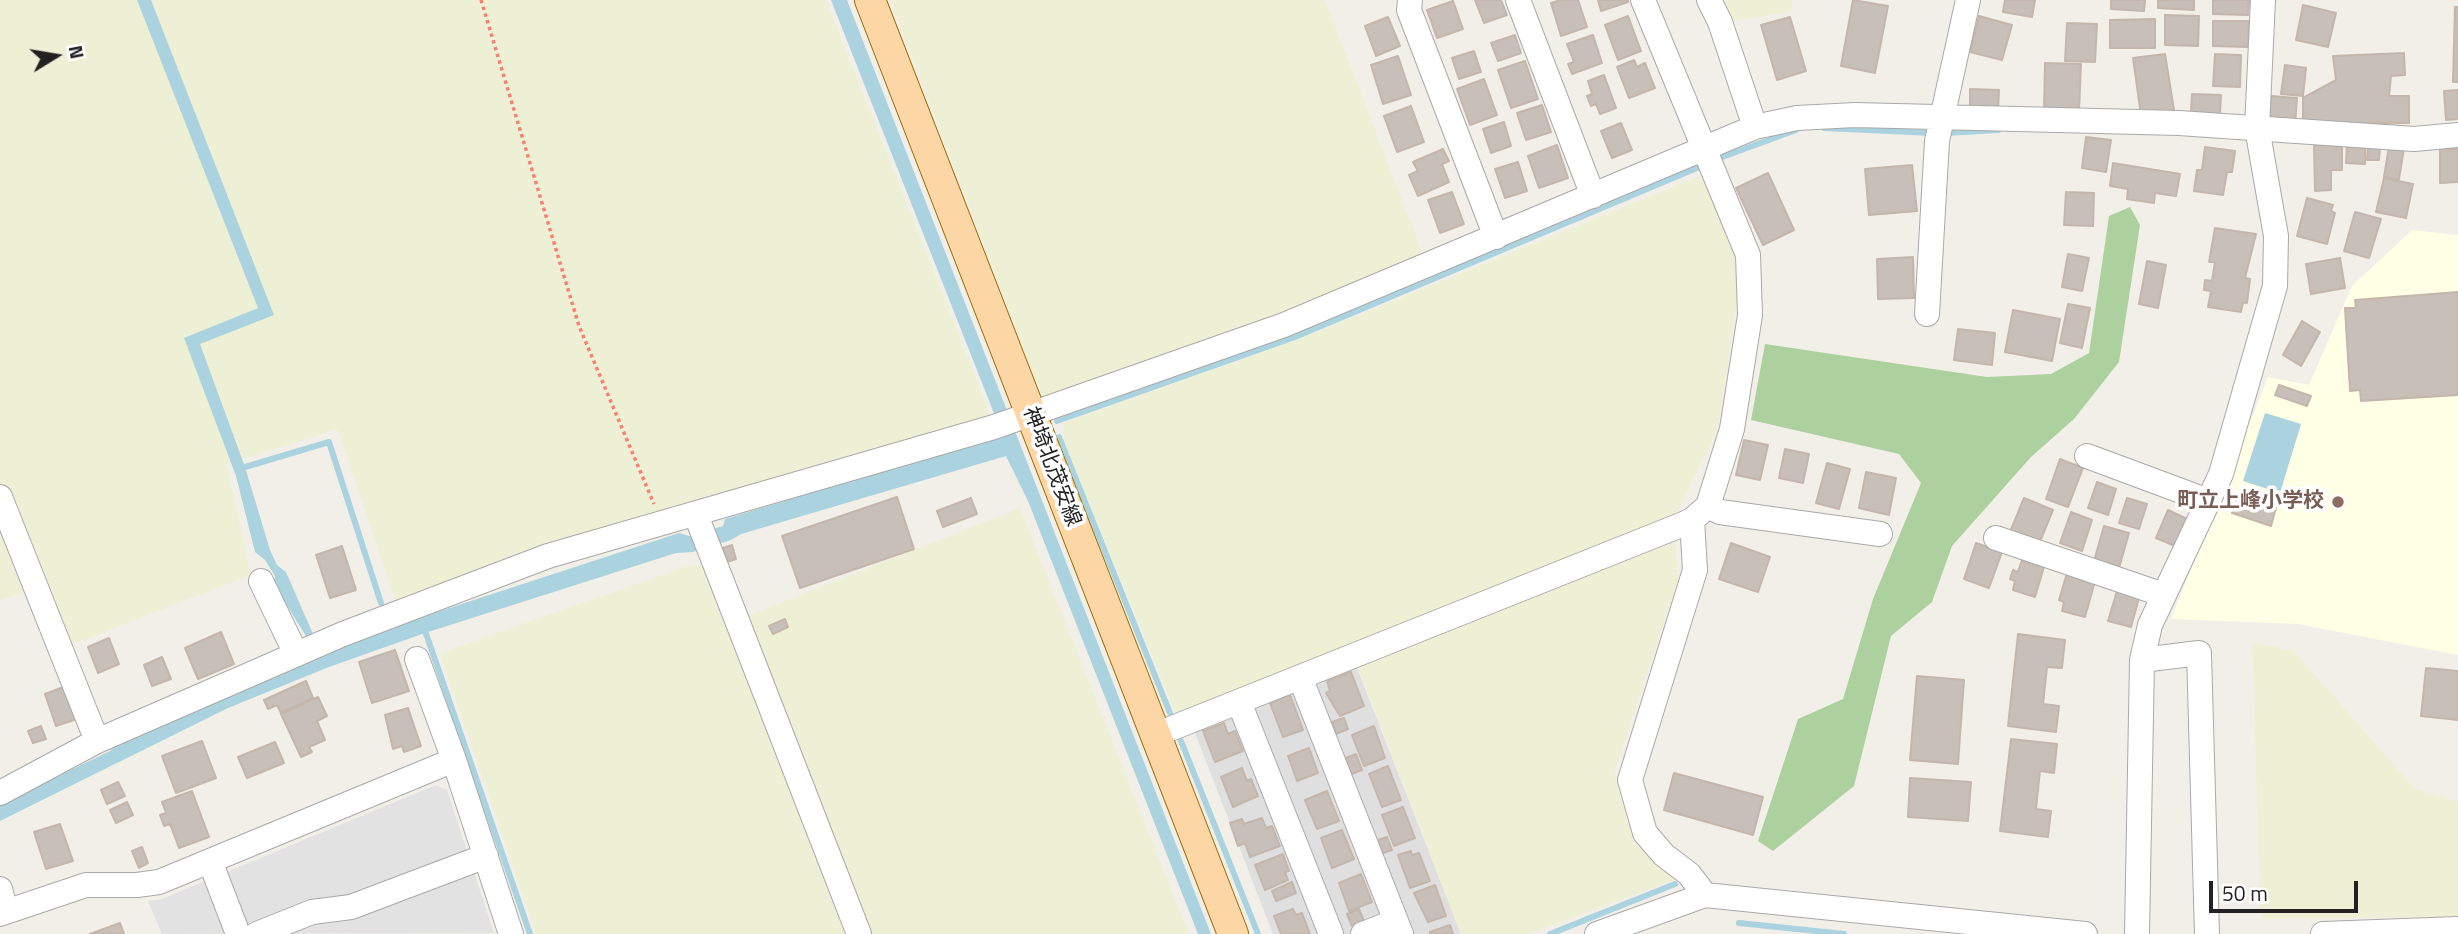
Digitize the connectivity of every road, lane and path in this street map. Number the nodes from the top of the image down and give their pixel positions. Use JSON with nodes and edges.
{"nodes":[{"id":1,"x":481,"y":0,"type":"edge"},
{"id":2,"x":870,"y":0,"type":"edge"},
{"id":3,"x":1410,"y":0,"type":"edge"},
{"id":4,"x":1518,"y":0,"type":"edge"},
{"id":5,"x":1643,"y":0,"type":"edge"},
{"id":6,"x":1709,"y":0,"type":"edge"},
{"id":7,"x":1968,"y":0,"type":"edge"},
{"id":8,"x":2263,"y":0,"type":"edge"},
{"id":9,"x":1942,"y":116,"type":"junction"},
{"id":10,"x":1755,"y":127,"type":"junction"},
{"id":11,"x":2257,"y":128,"type":"junction"},
{"id":12,"x":2458,"y":135,"type":"edge"},
{"id":13,"x":1708,"y":160,"type":"junction"},
{"id":14,"x":1593,"y":196,"type":"junction"},
{"id":15,"x":1496,"y":237,"type":"junction"},
{"id":16,"x":1927,"y":314,"type":"dead end"},
{"id":17,"x":1013,"y":420,"type":"junction"},
{"id":18,"x":2087,"y":456,"type":"dead end"},
{"id":19,"x":0,"y":497,"type":"edge"},
{"id":20,"x":2208,"y":500,"type":"junction"},
{"id":21,"x":1700,"y":513,"type":"junction"},
{"id":22,"x":696,"y":515,"type":"junction"},
{"id":23,"x":662,"y":524,"type":"junction"},
{"id":24,"x":1880,"y":534,"type":"dead end"},
{"id":25,"x":1996,"y":538,"type":"dead end"},
{"id":26,"x":261,"y":581,"type":"dead end"},
{"id":27,"x":2164,"y":595,"type":"junction"},
{"id":28,"x":296,"y":654,"type":"junction"},
{"id":29,"x":417,"y":659,"type":"dead end"},
{"id":30,"x":2141,"y":660,"type":"junction"},
{"id":31,"x":1300,"y":677,"type":"junction"},
{"id":32,"x":1239,"y":702,"type":"junction"},
{"id":33,"x":1155,"y":735,"type":"junction"},
{"id":34,"x":97,"y":741,"type":"junction"},
{"id":35,"x":454,"y":760,"type":"junction"},
{"id":36,"x":0,"y":793,"type":"edge"},
{"id":37,"x":486,"y":856,"type":"junction"},
{"id":38,"x":210,"y":861,"type":"junction"},
{"id":39,"x":1705,"y":895,"type":"junction"},
{"id":40,"x":2,"y":905,"type":"edge"},
{"id":41,"x":1398,"y":927,"type":"edge"},
{"id":42,"x":2458,"y":929,"type":"edge"},
{"id":43,"x":238,"y":934,"type":"edge"},
{"id":44,"x":257,"y":934,"type":"edge"},
{"id":45,"x":511,"y":934,"type":"edge"},
{"id":46,"x":859,"y":934,"type":"edge"},
{"id":47,"x":1233,"y":934,"type":"edge"},
{"id":48,"x":1331,"y":934,"type":"edge"},
{"id":49,"x":1363,"y":934,"type":"edge"},
{"id":50,"x":1597,"y":934,"type":"edge"},
{"id":51,"x":2085,"y":934,"type":"edge"},
{"id":52,"x":2137,"y":934,"type":"edge"},
{"id":53,"x":2207,"y":934,"type":"edge"},
{"id":54,"x":2323,"y":934,"type":"edge"}],
"edges":[{"from":1,"to":23,"type":"path"},
{"from":2,"to":17,"type":"main road","name":"神埼北茂安線"},
{"from":3,"to":15,"type":"street"},
{"from":4,"to":14,"type":"street"},
{"from":5,"to":13,"type":"street"},
{"from":6,"to":10,"type":"street"},
{"from":7,"to":9,"type":"street"},
{"from":8,"to":11,"type":"street"},
{"from":9,"to":10,"type":"street"},
{"from":9,"to":11,"type":"street"},
{"from":9,"to":16,"type":"street"},
{"from":10,"to":13,"type":"street"},
{"from":11,"to":12,"type":"street"},
{"from":11,"to":20,"type":"street"},
{"from":13,"to":14,"type":"street"},
{"from":13,"to":21,"type":"street"},
{"from":14,"to":15,"type":"street"},
{"from":15,"to":17,"type":"street"},
{"from":17,"to":22,"type":"street"},
{"from":17,"to":33,"type":"main road","name":"神埼北茂安線"},
{"from":18,"to":20,"type":"street"},
{"from":19,"to":34,"type":"street"},
{"from":20,"to":27,"type":"street"},
{"from":21,"to":24,"type":"street"},
{"from":21,"to":31,"type":"street"},
{"from":21,"to":39,"type":"street"},
{"from":22,"to":23,"type":"street"},
{"from":22,"to":46,"type":"street"},
{"from":23,"to":28,"type":"street"},
{"from":25,"to":27,"type":"street"},
{"from":26,"to":28,"type":"street"},
{"from":27,"to":30,"type":"street"},
{"from":28,"to":34,"type":"street"},
{"from":29,"to":35,"type":"street"},
{"from":30,"to":52,"type":"street"},
{"from":30,"to":53,"type":"street"},
{"from":31,"to":32,"type":"street"},
{"from":31,"to":41,"type":"street"},
{"from":32,"to":33,"type":"street"},
{"from":32,"to":48,"type":"street"},
{"from":33,"to":47,"type":"main road","name":"神埼北茂安線"},
{"from":34,"to":36,"type":"street"},
{"from":35,"to":37,"type":"street"},
{"from":35,"to":38,"type":"street"},
{"from":37,"to":44,"type":"street"},
{"from":37,"to":45,"type":"street"},
{"from":38,"to":40,"type":"street"},
{"from":38,"to":43,"type":"street"},
{"from":39,"to":50,"type":"street"},
{"from":39,"to":51,"type":"street"},
{"from":41,"to":49,"type":"street"},
{"from":42,"to":54,"type":"street"}]}
